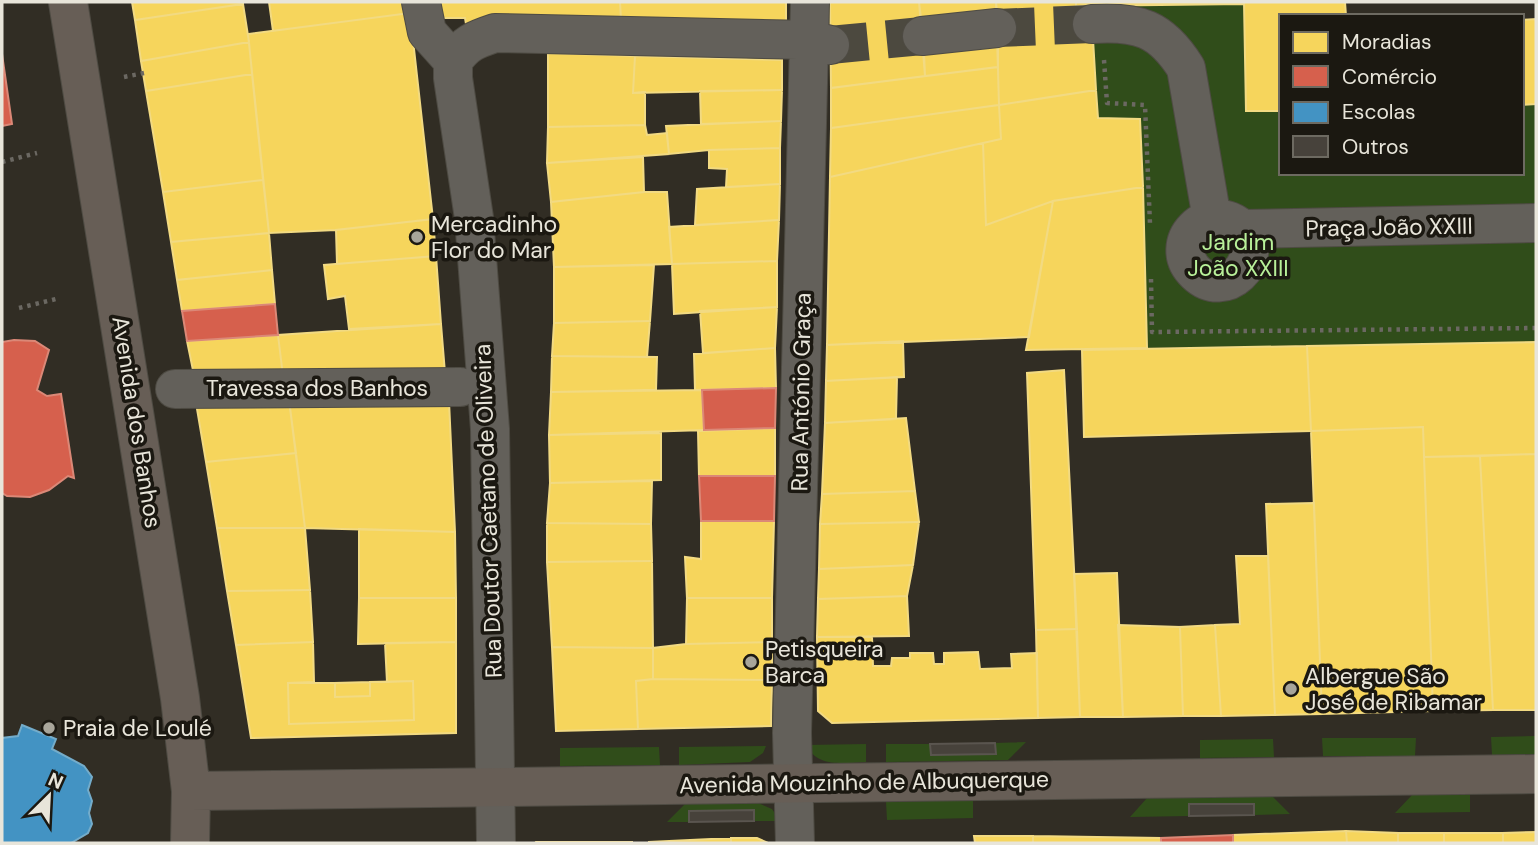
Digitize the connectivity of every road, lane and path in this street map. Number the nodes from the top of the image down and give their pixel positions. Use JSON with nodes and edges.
{"nodes":[{"id":1,"x":68,"y":2,"type":"edge"},
{"id":2,"x":421,"y":2,"type":"edge"},
{"id":3,"x":810,"y":2,"type":"edge"},
{"id":4,"x":1092,"y":24,"type":"tunnel mouth"},
{"id":5,"x":997,"y":28,"type":"tunnel mouth"},
{"id":6,"x":922,"y":36,"type":"tunnel mouth"},
{"id":7,"x":820,"y":43,"type":"junction"},
{"id":8,"x":453,"y":61,"type":"junction"},
{"id":9,"x":144,"y":73,"type":"dead end"},
{"id":10,"x":124,"y":77,"type":"dead end"},
{"id":11,"x":37,"y":153,"type":"dead end"},
{"id":12,"x":2,"y":162,"type":"edge"},
{"id":13,"x":1536,"y":223,"type":"edge"},
{"id":14,"x":60,"y":298,"type":"dead end"},
{"id":15,"x":19,"y":308,"type":"dead end"},
{"id":16,"x":460,"y":387,"type":"dead end"},
{"id":17,"x":175,"y":389,"type":"dead end"},
{"id":18,"x":68,"y":724,"type":"dead end"},
{"id":19,"x":80,"y":732,"type":"dead end"},
{"id":20,"x":1536,"y":774,"type":"edge"},
{"id":21,"x":792,"y":782,"type":"junction"},
{"id":22,"x":495,"y":787,"type":"junction"},
{"id":23,"x":191,"y":790,"type":"junction"},
{"id":24,"x":496,"y":840,"type":"edge"},
{"id":25,"x":190,"y":843,"type":"edge"},
{"id":26,"x":795,"y":843,"type":"edge"}],
"edges":[{"from":1,"to":23,"type":"main road","name":"Avenida dos Banhos"},
{"from":2,"to":8,"type":"street"},
{"from":3,"to":7,"type":"street","name":"Rua António Graça"},
{"from":4,"to":13,"type":"street","name":"Praça João XXIII"},
{"from":5,"to":6,"type":"street"},
{"from":7,"to":8,"type":"street"},
{"from":7,"to":21,"type":"street","name":"Rua António Graça"},
{"from":8,"to":22,"type":"street","name":"Rua Doutor Caetano de Oliveira"},
{"from":9,"to":10,"type":"path"},
{"from":11,"to":12,"type":"path"},
{"from":14,"to":15,"type":"path"},
{"from":16,"to":17,"type":"street","name":"Travessa dos Banhos"},
{"from":18,"to":19,"type":"path"},
{"from":20,"to":21,"type":"main road","name":"Avenida Mouzinho de Albuquerque"},
{"from":21,"to":22,"type":"main road","name":"Avenida Mouzinho de Albuquerque"},
{"from":21,"to":26,"type":"street","name":"Rua António Graça"},
{"from":22,"to":23,"type":"main road","name":"Avenida Mouzinho de Albuquerque"},
{"from":22,"to":24,"type":"street","name":"Rua Doutor Caetano de Oliveira"},
{"from":23,"to":25,"type":"main road","name":"Avenida dos Banhos"}]}
